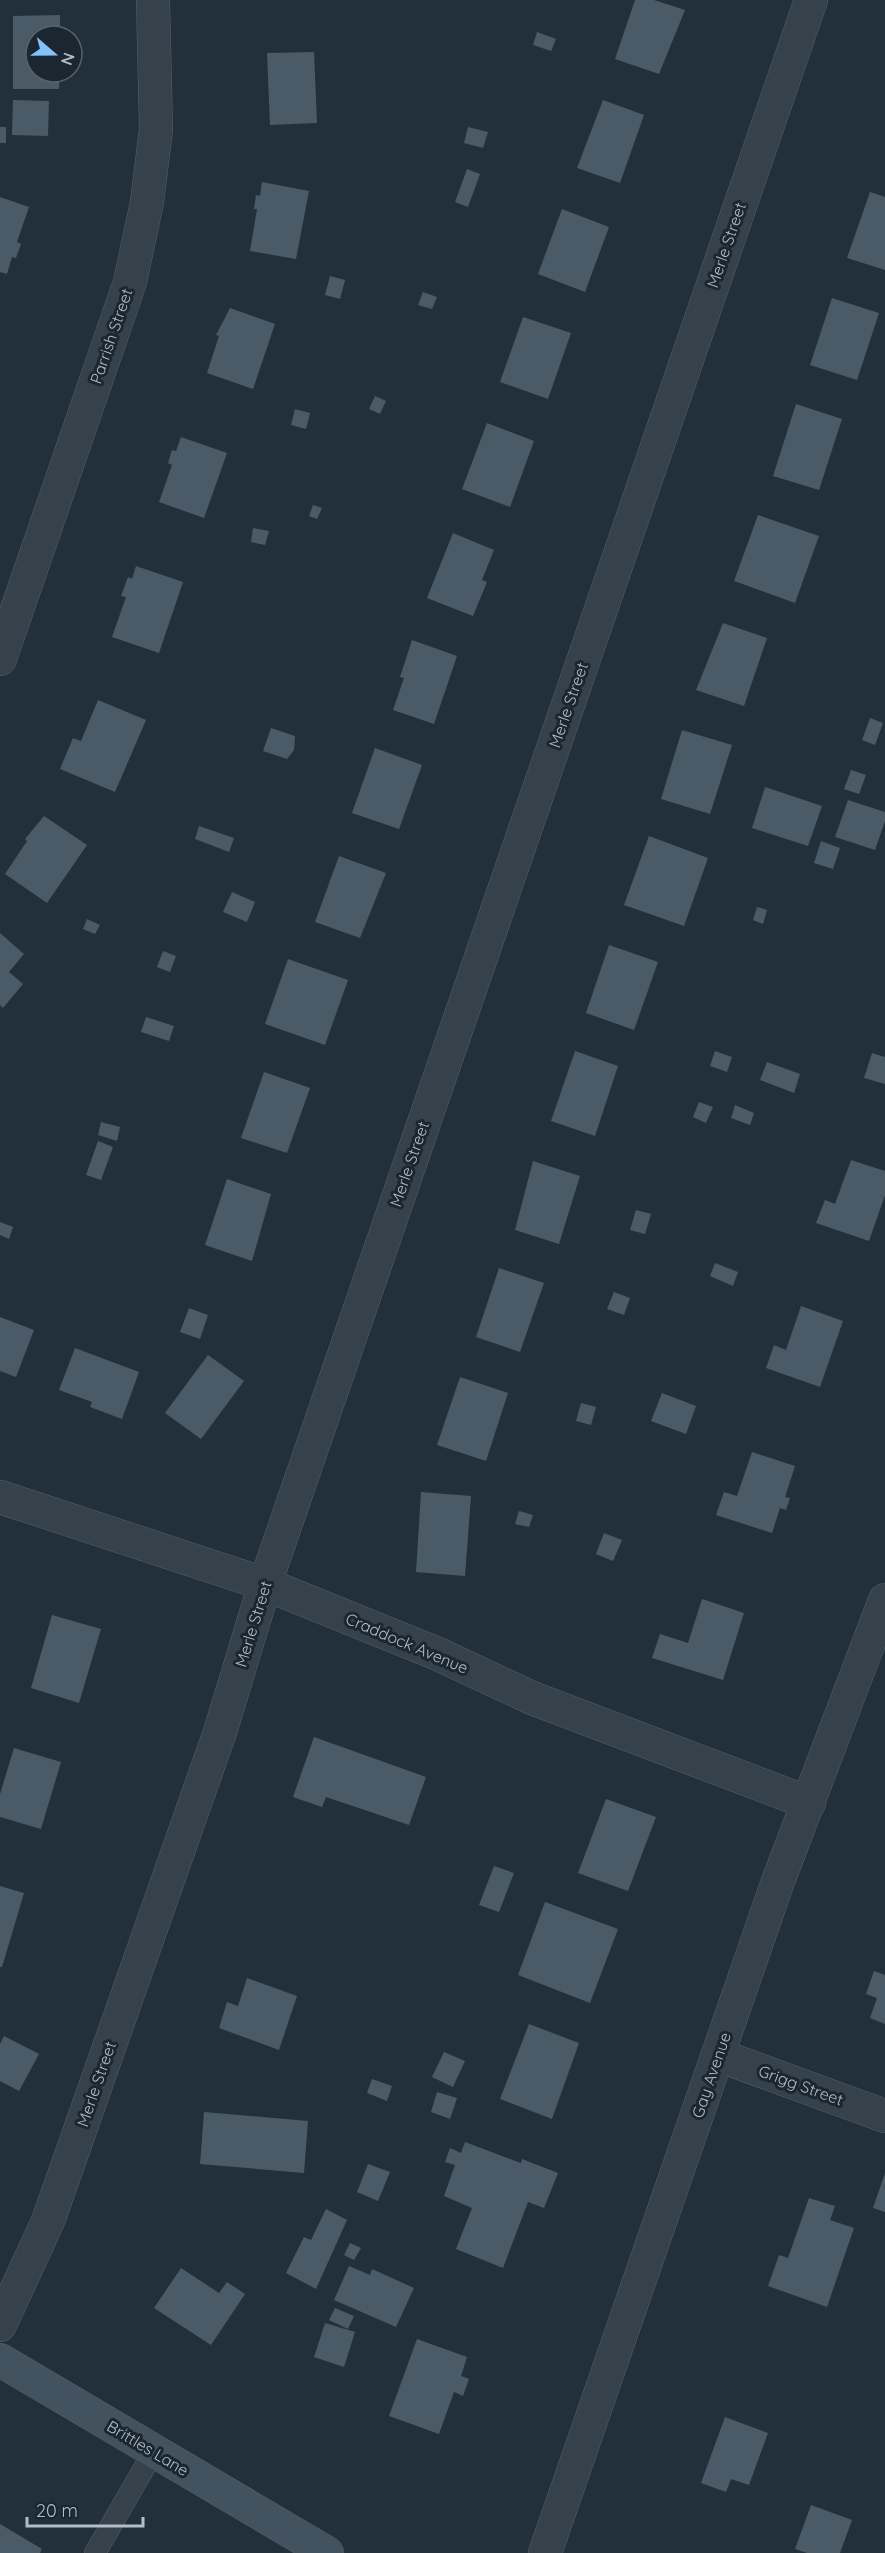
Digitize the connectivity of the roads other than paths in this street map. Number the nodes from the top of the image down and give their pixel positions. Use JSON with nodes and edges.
{"nodes":[{"id":1,"x":153,"y":0,"type":"edge"},
{"id":2,"x":811,"y":0,"type":"edge"},
{"id":3,"x":0,"y":659,"type":"edge"},
{"id":4,"x":0,"y":1497,"type":"edge"},
{"id":5,"x":265,"y":1584,"type":"junction"},
{"id":6,"x":885,"y":1600,"type":"edge"},
{"id":7,"x":809,"y":1803,"type":"junction"},
{"id":8,"x":718,"y":2055,"type":"junction"},
{"id":9,"x":885,"y":2116,"type":"edge"},
{"id":10,"x":0,"y":2325,"type":"edge"},
{"id":11,"x":0,"y":2360,"type":"edge"},
{"id":12,"x":154,"y":2451,"type":"junction"},
{"id":13,"x":95,"y":2553,"type":"edge"},
{"id":14,"x":327,"y":2553,"type":"edge"},
{"id":15,"x":544,"y":2553,"type":"edge"}],
"edges":[{"from":1,"to":3,"type":"street","name":"Parrish Street"},
{"from":2,"to":5,"type":"street","name":"Merle Street"},
{"from":4,"to":5,"type":"street","name":"Craddock Avenue"},
{"from":5,"to":7,"type":"street","name":"Craddock Avenue"},
{"from":5,"to":10,"type":"street","name":"Merle Street"},
{"from":6,"to":7,"type":"street","name":"Gay Avenue"},
{"from":7,"to":8,"type":"street","name":"Gay Avenue"},
{"from":8,"to":9,"type":"street","name":"Grigg Street"},
{"from":8,"to":15,"type":"street","name":"Gay Avenue"},
{"from":11,"to":12,"type":"main road","name":"Brittles Lane"},
{"from":12,"to":13,"type":"lane"},
{"from":12,"to":14,"type":"main road","name":"Brittles Lane"}]}
